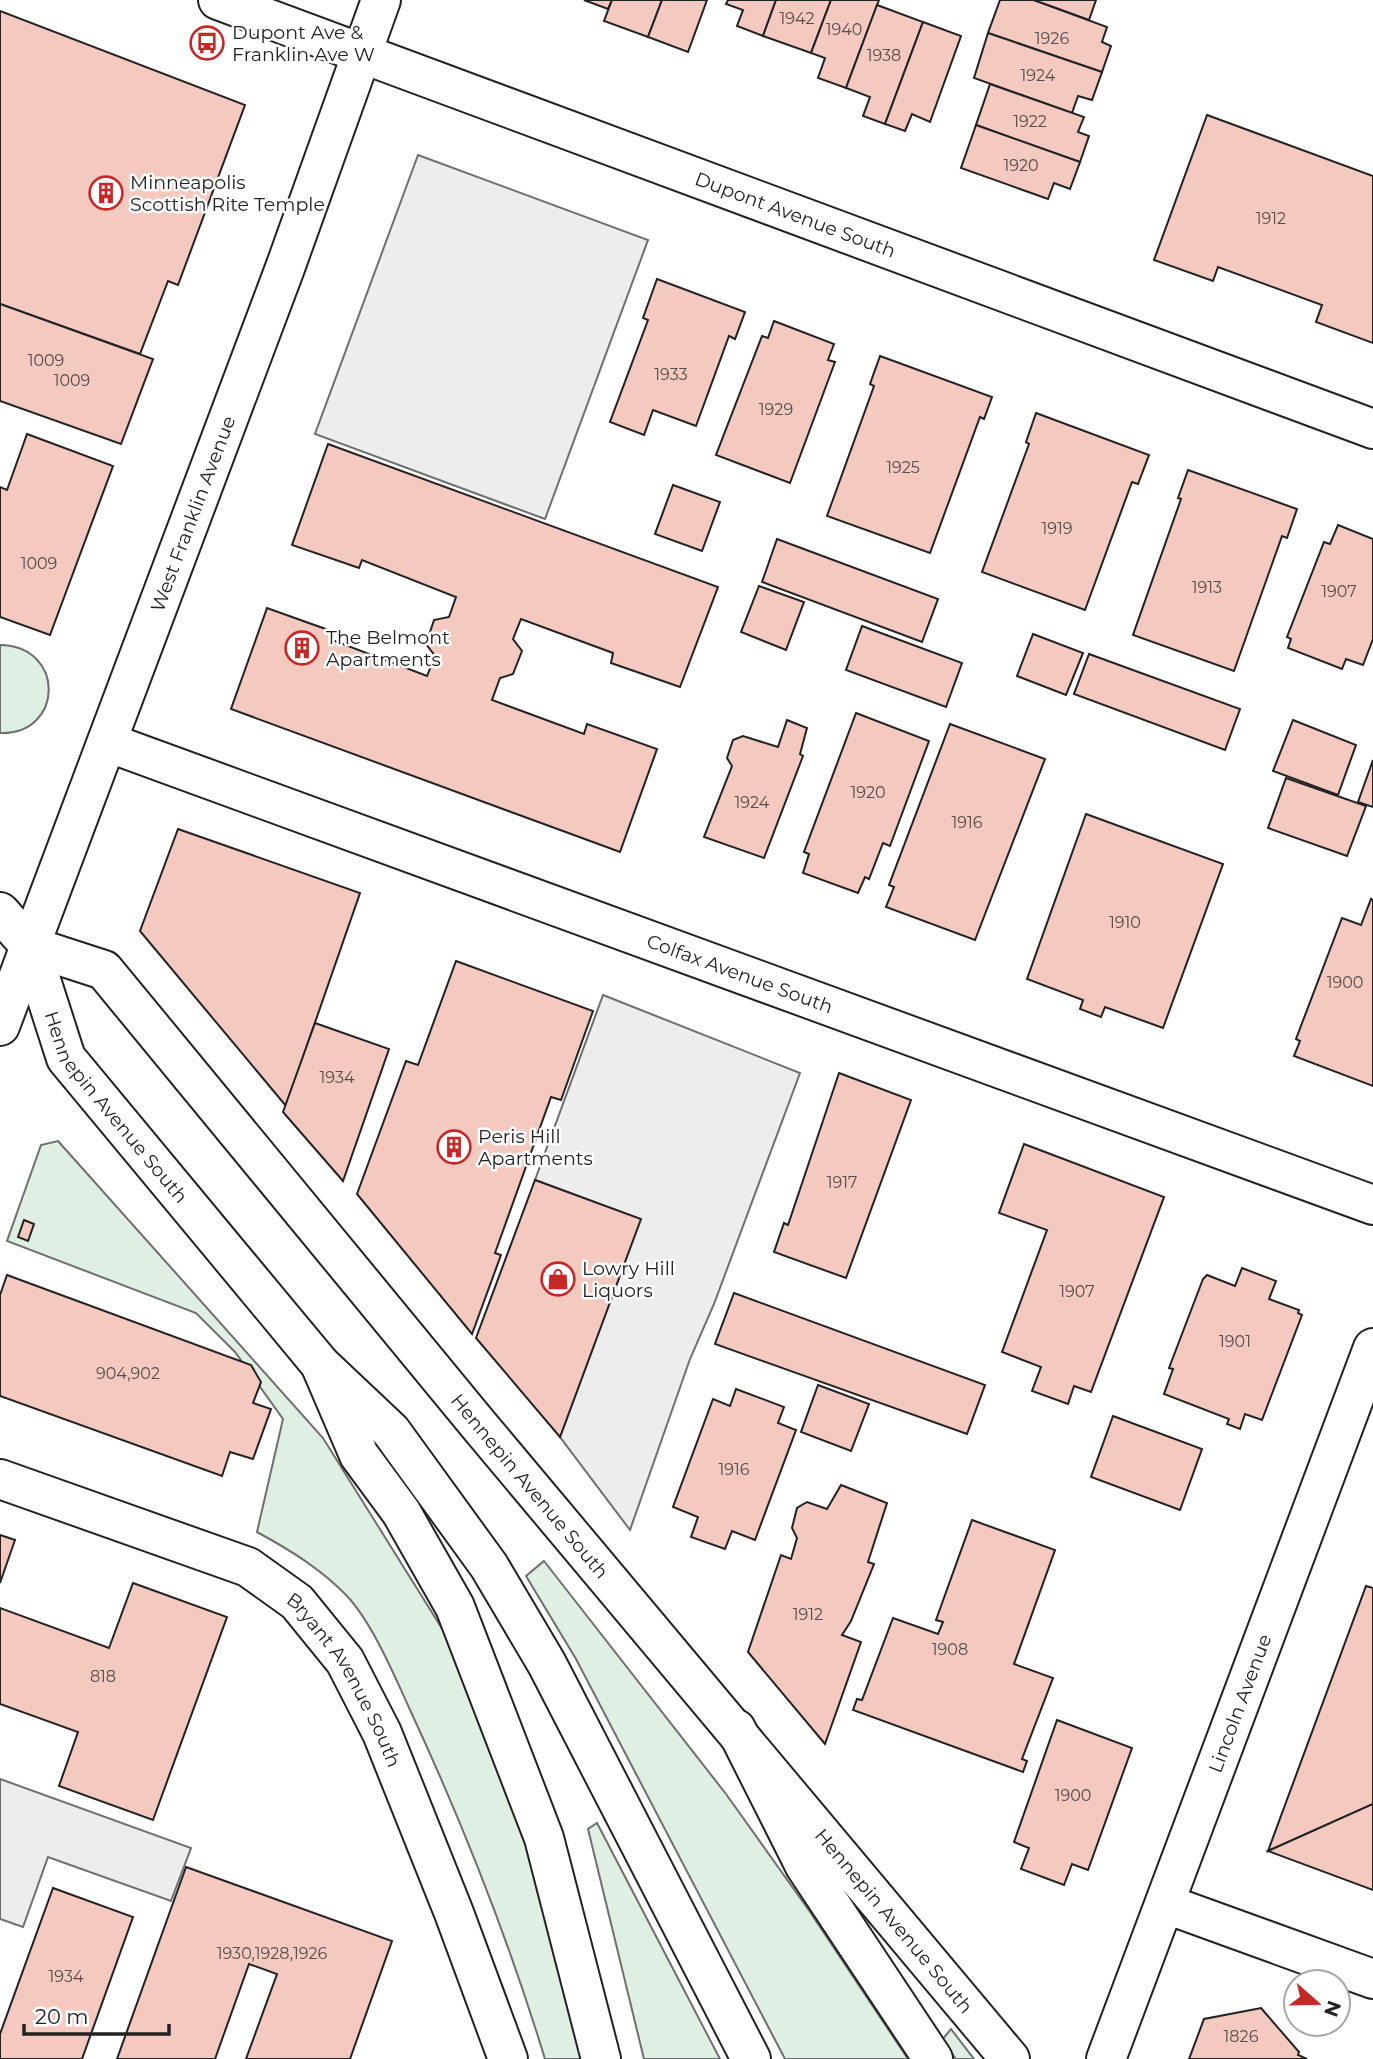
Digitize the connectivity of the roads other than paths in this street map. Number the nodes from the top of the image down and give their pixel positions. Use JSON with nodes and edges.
{"nodes":[{"id":1,"x":218,"y":0,"type":"edge"},
{"id":2,"x":381,"y":0,"type":"edge"},
{"id":3,"x":362,"y":54,"type":"junction"},
{"id":4,"x":1373,"y":429,"type":"edge"},
{"id":5,"x":107,"y":742,"type":"junction"},
{"id":6,"x":0,"y":912,"type":"edge"},
{"id":7,"x":30,"y":946,"type":"junction"},
{"id":8,"x":0,"y":1026,"type":"edge"},
{"id":9,"x":1373,"y":1205,"type":"edge"},
{"id":10,"x":1373,"y":1348,"type":"edge"},
{"id":11,"x":320,"y":1364,"type":"junction"},
{"id":12,"x":0,"y":1479,"type":"edge"},
{"id":13,"x":736,"y":1729,"type":"junction"},
{"id":14,"x":1166,"y":1904,"type":"junction"},
{"id":15,"x":1373,"y":1979,"type":"edge"},
{"id":16,"x":508,"y":2059,"type":"edge"},
{"id":17,"x":601,"y":2059,"type":"edge"},
{"id":18,"x":751,"y":2059,"type":"edge"},
{"id":19,"x":933,"y":2059,"type":"edge"},
{"id":20,"x":1010,"y":2059,"type":"edge"},
{"id":21,"x":1106,"y":2059,"type":"edge"}],
"edges":[{"from":1,"to":3,"type":"main road","name":"Dupont Avenue South"},
{"from":2,"to":3,"type":"main road","name":"West Franklin Avenue"},
{"from":3,"to":4,"type":"main road","name":"Dupont Avenue South"},
{"from":3,"to":5,"type":"main road","name":"West Franklin Avenue"},
{"from":5,"to":7,"type":"main road","name":"West Franklin Avenue"},
{"from":5,"to":9,"type":"main road","name":"Colfax Avenue South"},
{"from":6,"to":7,"type":"main road","name":"Hennepin Avenue South"},
{"from":7,"to":8,"type":"main road","name":"West Franklin Avenue"},
{"from":7,"to":11,"type":"main road","name":"Hennepin Avenue South"},
{"from":7,"to":13,"type":"main road","name":"Hennepin Avenue South"},
{"from":10,"to":14,"type":"main road","name":"Lincoln Avenue"},
{"from":11,"to":17,"type":"main road"},
{"from":11,"to":18,"type":"main road","name":"Hennepin Avenue South"},
{"from":12,"to":16,"type":"main road","name":"Bryant Avenue South"},
{"from":13,"to":19,"type":"main road"},
{"from":13,"to":20,"type":"main road","name":"Hennepin Avenue South"},
{"from":14,"to":15,"type":"main road"},
{"from":14,"to":21,"type":"main road","name":"Lincoln Avenue"}]}
